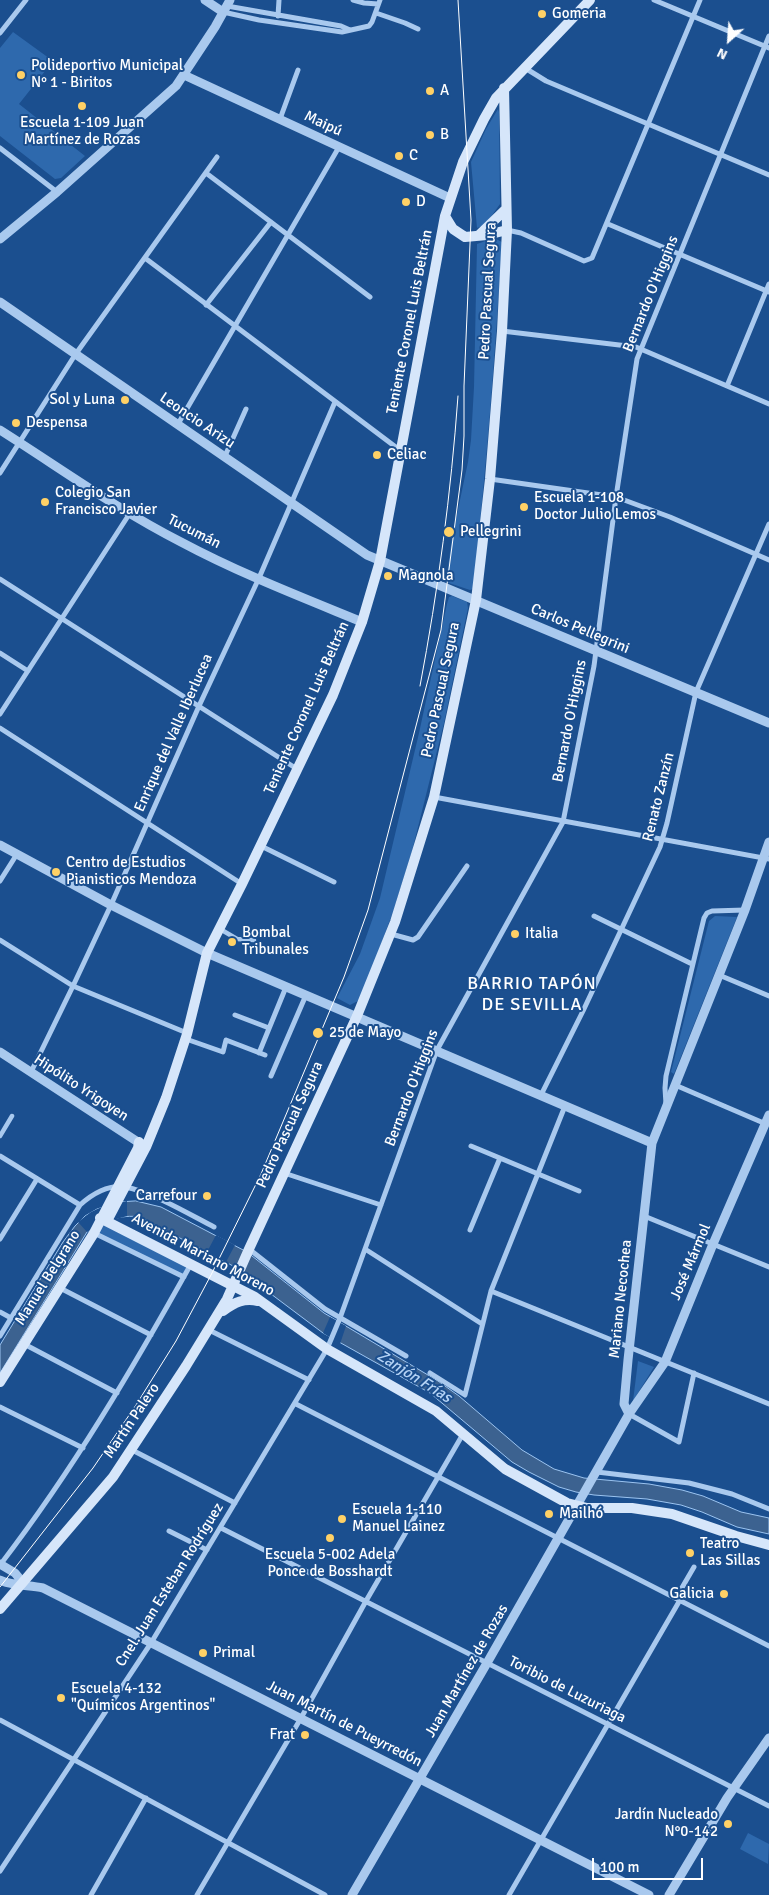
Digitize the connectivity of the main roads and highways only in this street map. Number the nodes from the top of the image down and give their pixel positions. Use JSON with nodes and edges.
{"nodes":[{"id":1,"x":590,"y":0,"type":"edge"},
{"id":2,"x":504,"y":88,"type":"junction"},
{"id":3,"x":506,"y":209,"type":"junction"},
{"id":4,"x":445,"y":216,"type":"junction"},
{"id":5,"x":507,"y":230,"type":"junction"},
{"id":6,"x":476,"y":237,"type":"junction"},
{"id":7,"x":121,"y":1187,"type":"junction"},
{"id":8,"x":112,"y":1211,"type":"joint"},
{"id":9,"x":104,"y":1219,"type":"junction"},
{"id":10,"x":245,"y":1258,"type":"joint"},
{"id":11,"x":234,"y":1286,"type":"junction"},
{"id":12,"x":262,"y":1302,"type":"junction"},
{"id":13,"x":217,"y":1316,"type":"junction"},
{"id":14,"x":0,"y":1382,"type":"edge"},
{"id":15,"x":769,"y":1545,"type":"edge"},
{"id":16,"x":0,"y":1609,"type":"edge"}],
"edges":[{"from":1,"to":2,"type":"main road","name":"Teniente Coronel Luis Beltrán"},
{"from":2,"to":3,"type":"main road","name":"Pedro Pascual Segura"},
{"from":2,"to":4,"type":"main road","name":"Teniente Coronel Luis Beltrán"},
{"from":3,"to":5,"type":"main road","name":"Pedro Pascual Segura"},
{"from":3,"to":6,"type":"main road"},
{"from":4,"to":6,"type":"main road"},
{"from":4,"to":7,"type":"main road","name":"Teniente Coronel Luis Beltrán"},
{"from":5,"to":6,"type":"main road"},
{"from":5,"to":10,"type":"main road","name":"Pedro Pascual Segura"},
{"from":7,"to":8,"type":"main road","name":"Teniente Coronel Luis Beltrán"},
{"from":7,"to":9,"type":"main road","name":"Manuel Belgrano"},
{"from":8,"to":9,"type":"main road","name":"Manuel Belgrano"},
{"from":9,"to":11,"type":"main road","name":"Avenida Mariano Moreno"},
{"from":9,"to":14,"type":"main road","name":"Manuel Belgrano"},
{"from":10,"to":11,"type":"main road","name":"Martín Palero"},
{"from":11,"to":12,"type":"main road","name":"Avenida Mariano Moreno"},
{"from":11,"to":13,"type":"main road","name":"Martín Palero"},
{"from":12,"to":13,"type":"main road"},
{"from":12,"to":15,"type":"main road","name":"Avenida Mariano Moreno"},
{"from":13,"to":16,"type":"main road","name":"Martín Palero"}]}
